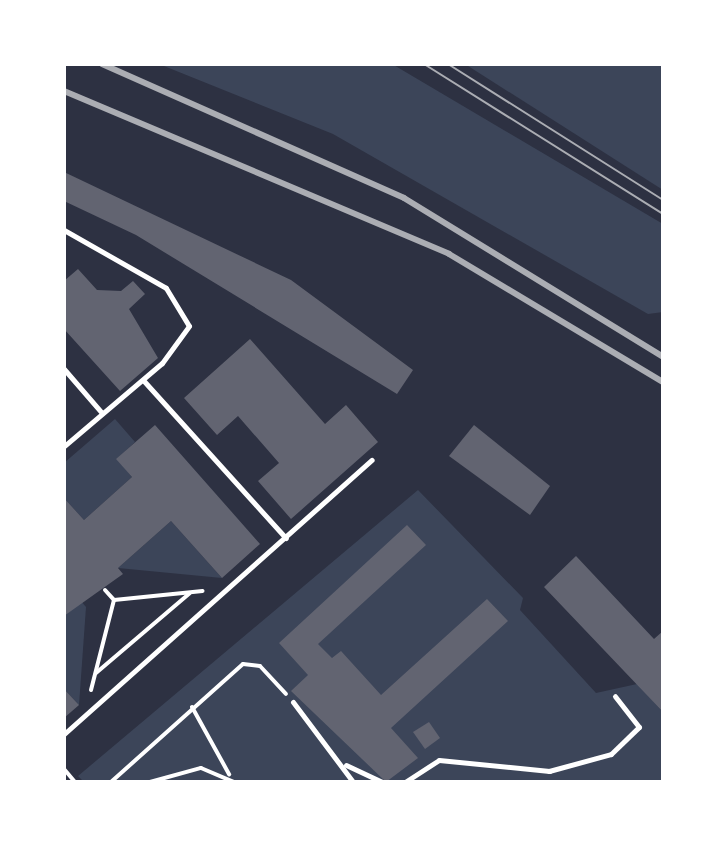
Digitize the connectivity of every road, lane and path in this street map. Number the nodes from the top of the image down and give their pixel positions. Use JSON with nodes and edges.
{"nodes":[{"id":1,"x":64,"y":230,"type":"edge"},
{"id":2,"x":64,"y":369,"type":"edge"},
{"id":3,"x":143,"y":380,"type":"junction"},
{"id":4,"x":102,"y":413,"type":"junction"},
{"id":5,"x":64,"y":446,"type":"edge"},
{"id":6,"x":372,"y":460,"type":"dead end"},
{"id":7,"x":286,"y":538,"type":"junction"},
{"id":8,"x":233,"y":584,"type":"junction"},
{"id":9,"x":105,"y":590,"type":"dead end"},
{"id":10,"x":190,"y":593,"type":"junction"},
{"id":11,"x":114,"y":600,"type":"junction"},
{"id":12,"x":96,"y":673,"type":"junction"},
{"id":13,"x":615,"y":696,"type":"dead end"},
{"id":14,"x":293,"y":702,"type":"joint"},
{"id":15,"x":192,"y":707,"type":"junction"},
{"id":16,"x":83,"y":719,"type":"junction"},
{"id":17,"x":64,"y":734,"type":"edge"},
{"id":18,"x":345,"y":765,"type":"junction"},
{"id":19,"x":64,"y":769,"type":"edge"},
{"id":20,"x":229,"y":774,"type":"junction"},
{"id":21,"x":75,"y":782,"type":"edge"},
{"id":22,"x":111,"y":782,"type":"edge"},
{"id":23,"x":150,"y":782,"type":"edge"},
{"id":24,"x":234,"y":782,"type":"edge"},
{"id":25,"x":353,"y":782,"type":"edge"},
{"id":26,"x":382,"y":782,"type":"edge"},
{"id":27,"x":405,"y":782,"type":"edge"}],
"edges":[{"from":1,"to":3,"type":"lane"},
{"from":2,"to":4,"type":"lane"},
{"from":3,"to":4,"type":"lane"},
{"from":3,"to":7,"type":"lane"},
{"from":4,"to":5,"type":"lane"},
{"from":6,"to":7,"type":"lane"},
{"from":7,"to":8,"type":"lane"},
{"from":8,"to":10,"type":"path"},
{"from":8,"to":16,"type":"lane"},
{"from":9,"to":11,"type":"path"},
{"from":10,"to":11,"type":"path"},
{"from":10,"to":12,"type":"path"},
{"from":11,"to":12,"type":"path"},
{"from":12,"to":16,"type":"path"},
{"from":13,"to":27,"type":"lane"},
{"from":14,"to":15,"type":"path"},
{"from":14,"to":18,"type":"lane"},
{"from":15,"to":20,"type":"path"},
{"from":15,"to":22,"type":"path"},
{"from":16,"to":17,"type":"lane"},
{"from":18,"to":25,"type":"lane"},
{"from":18,"to":26,"type":"lane"},
{"from":19,"to":21,"type":"path"},
{"from":20,"to":23,"type":"path"},
{"from":20,"to":24,"type":"path"}]}
